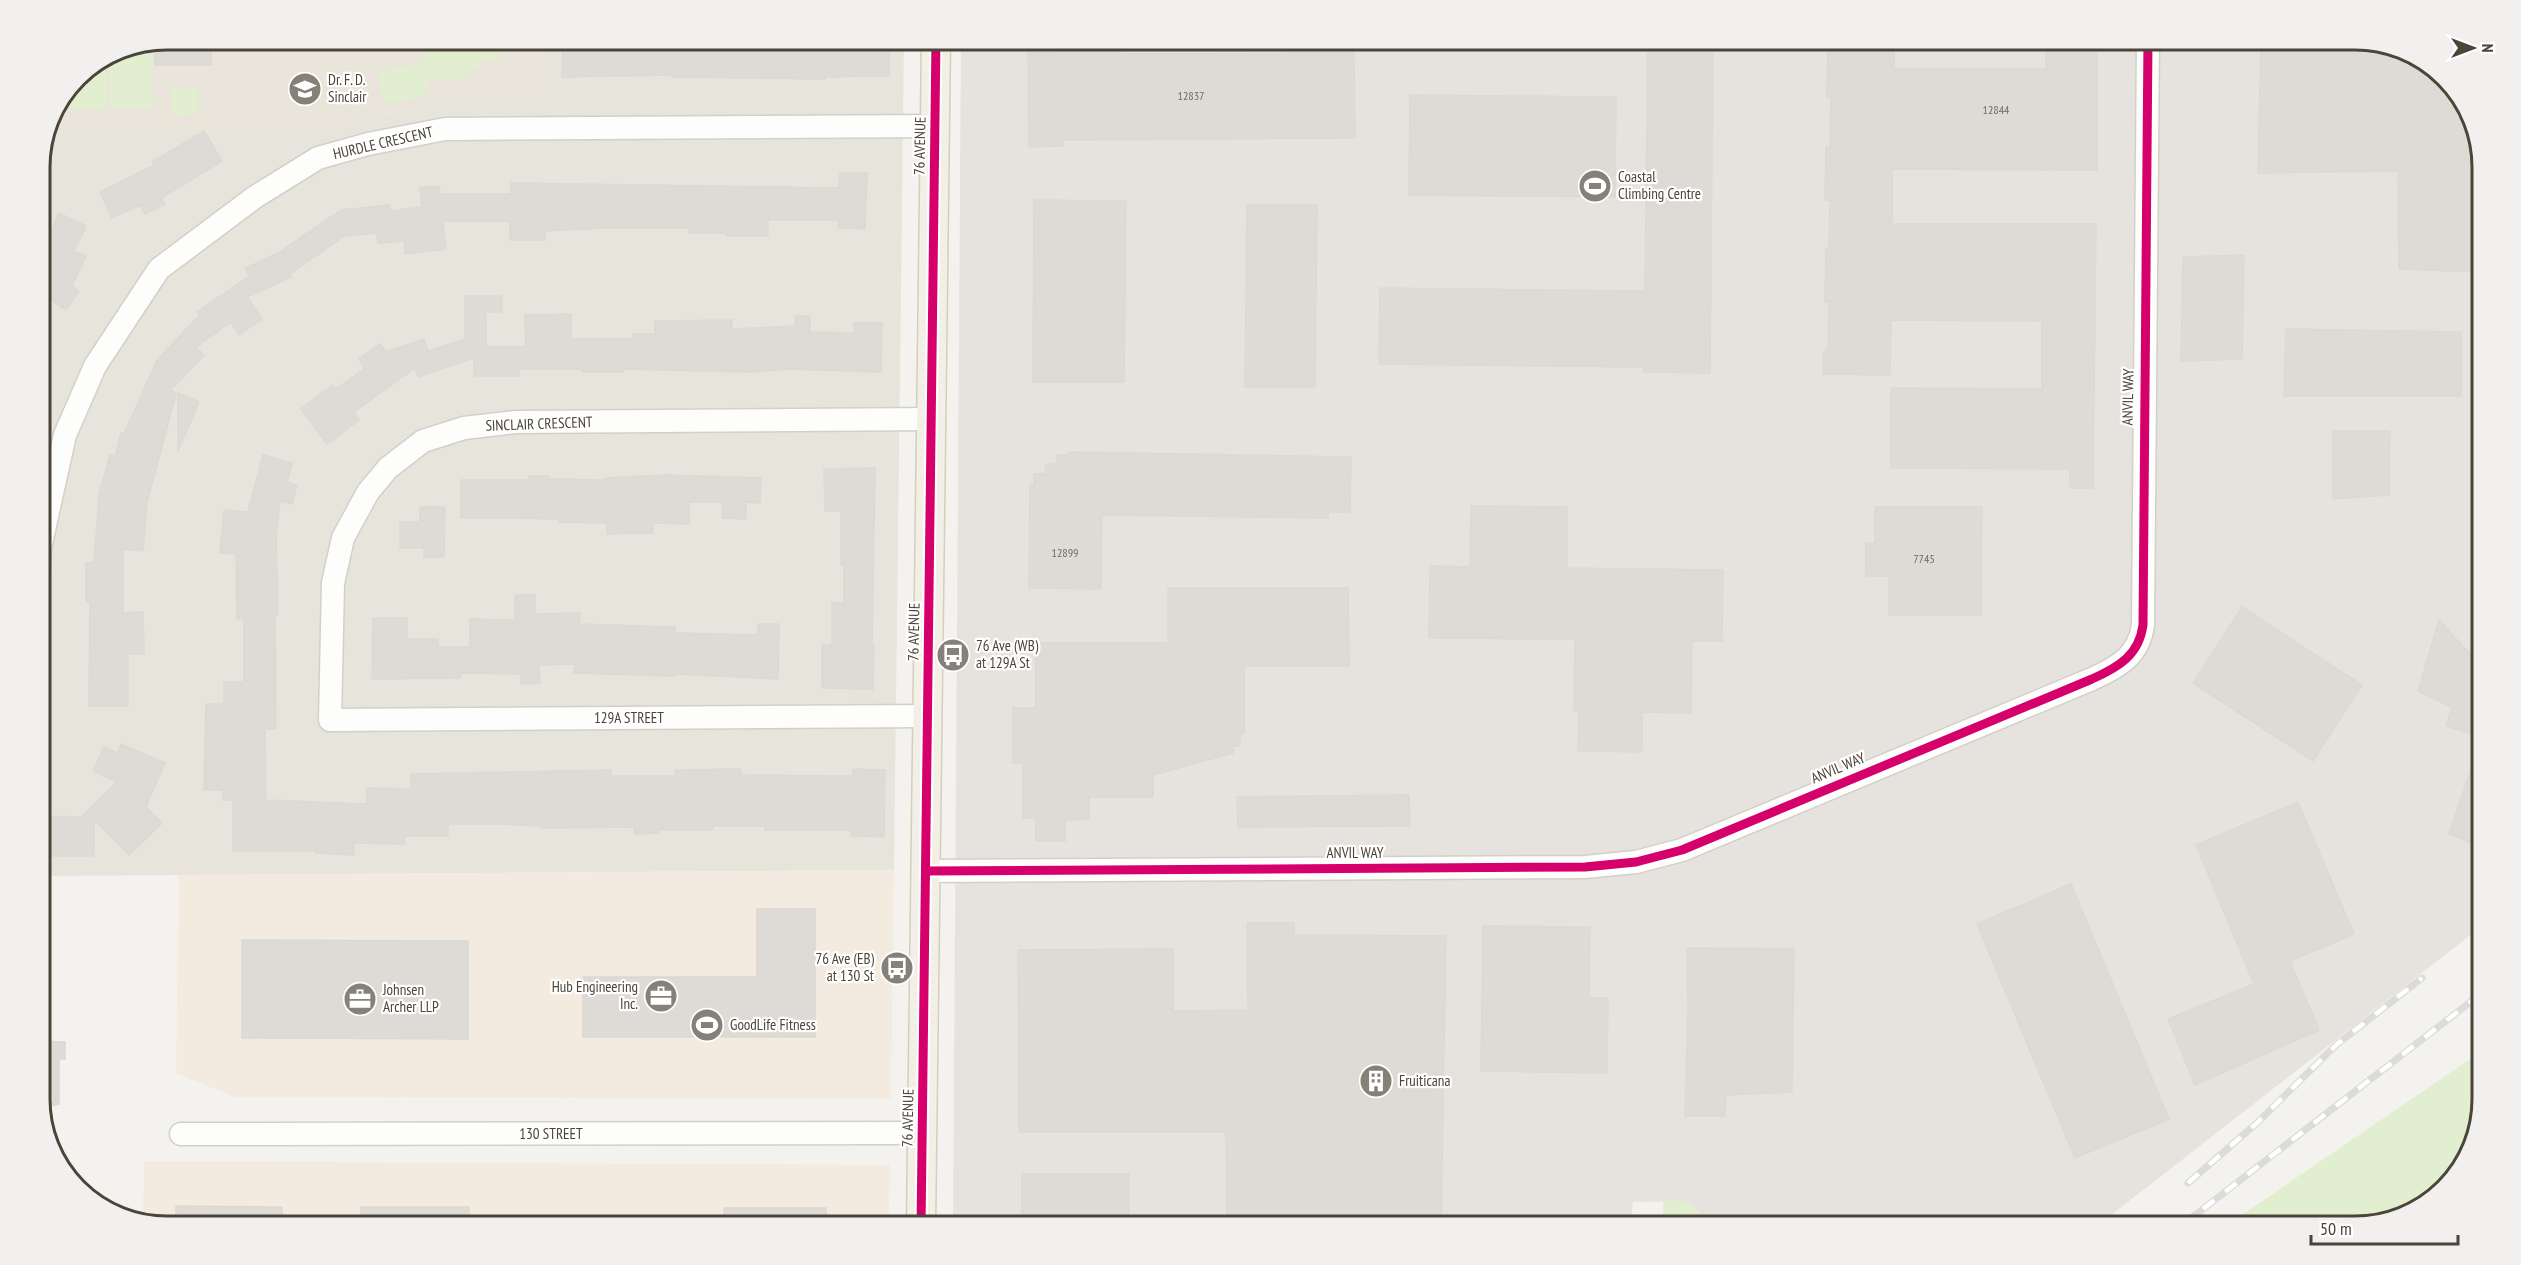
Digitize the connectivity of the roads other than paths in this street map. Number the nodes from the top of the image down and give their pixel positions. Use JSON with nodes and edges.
{"nodes":[{"id":1,"x":936,"y":50,"type":"edge"},
{"id":2,"x":2148,"y":50,"type":"edge"},
{"id":3,"x":935,"y":126,"type":"junction"},
{"id":4,"x":932,"y":419,"type":"junction"},
{"id":5,"x":50,"y":503,"type":"edge"},
{"id":6,"x":928,"y":716,"type":"junction"},
{"id":7,"x":330,"y":720,"type":"joint"},
{"id":8,"x":926,"y":871,"type":"junction"},
{"id":9,"x":922,"y":1133,"type":"junction"},
{"id":10,"x":181,"y":1134,"type":"dead end"},
{"id":11,"x":921,"y":1216,"type":"edge"}],
"edges":[{"from":1,"to":3,"type":"main road","name":"76 AVENUE"},
{"from":2,"to":8,"type":"street","name":"ANVIL WAY"},
{"from":3,"to":4,"type":"main road","name":"76 AVENUE"},
{"from":3,"to":5,"type":"street","name":"HURDLE CRESCENT"},
{"from":4,"to":6,"type":"main road","name":"76 AVENUE"},
{"from":4,"to":7,"type":"street","name":"SINCLAIR CRESCENT"},
{"from":6,"to":7,"type":"street","name":"129A STREET"},
{"from":6,"to":8,"type":"main road","name":"76 AVENUE"},
{"from":8,"to":9,"type":"main road","name":"76 AVENUE"},
{"from":9,"to":10,"type":"street","name":"130 STREET"},
{"from":9,"to":11,"type":"main road","name":"76 AVENUE"}]}
